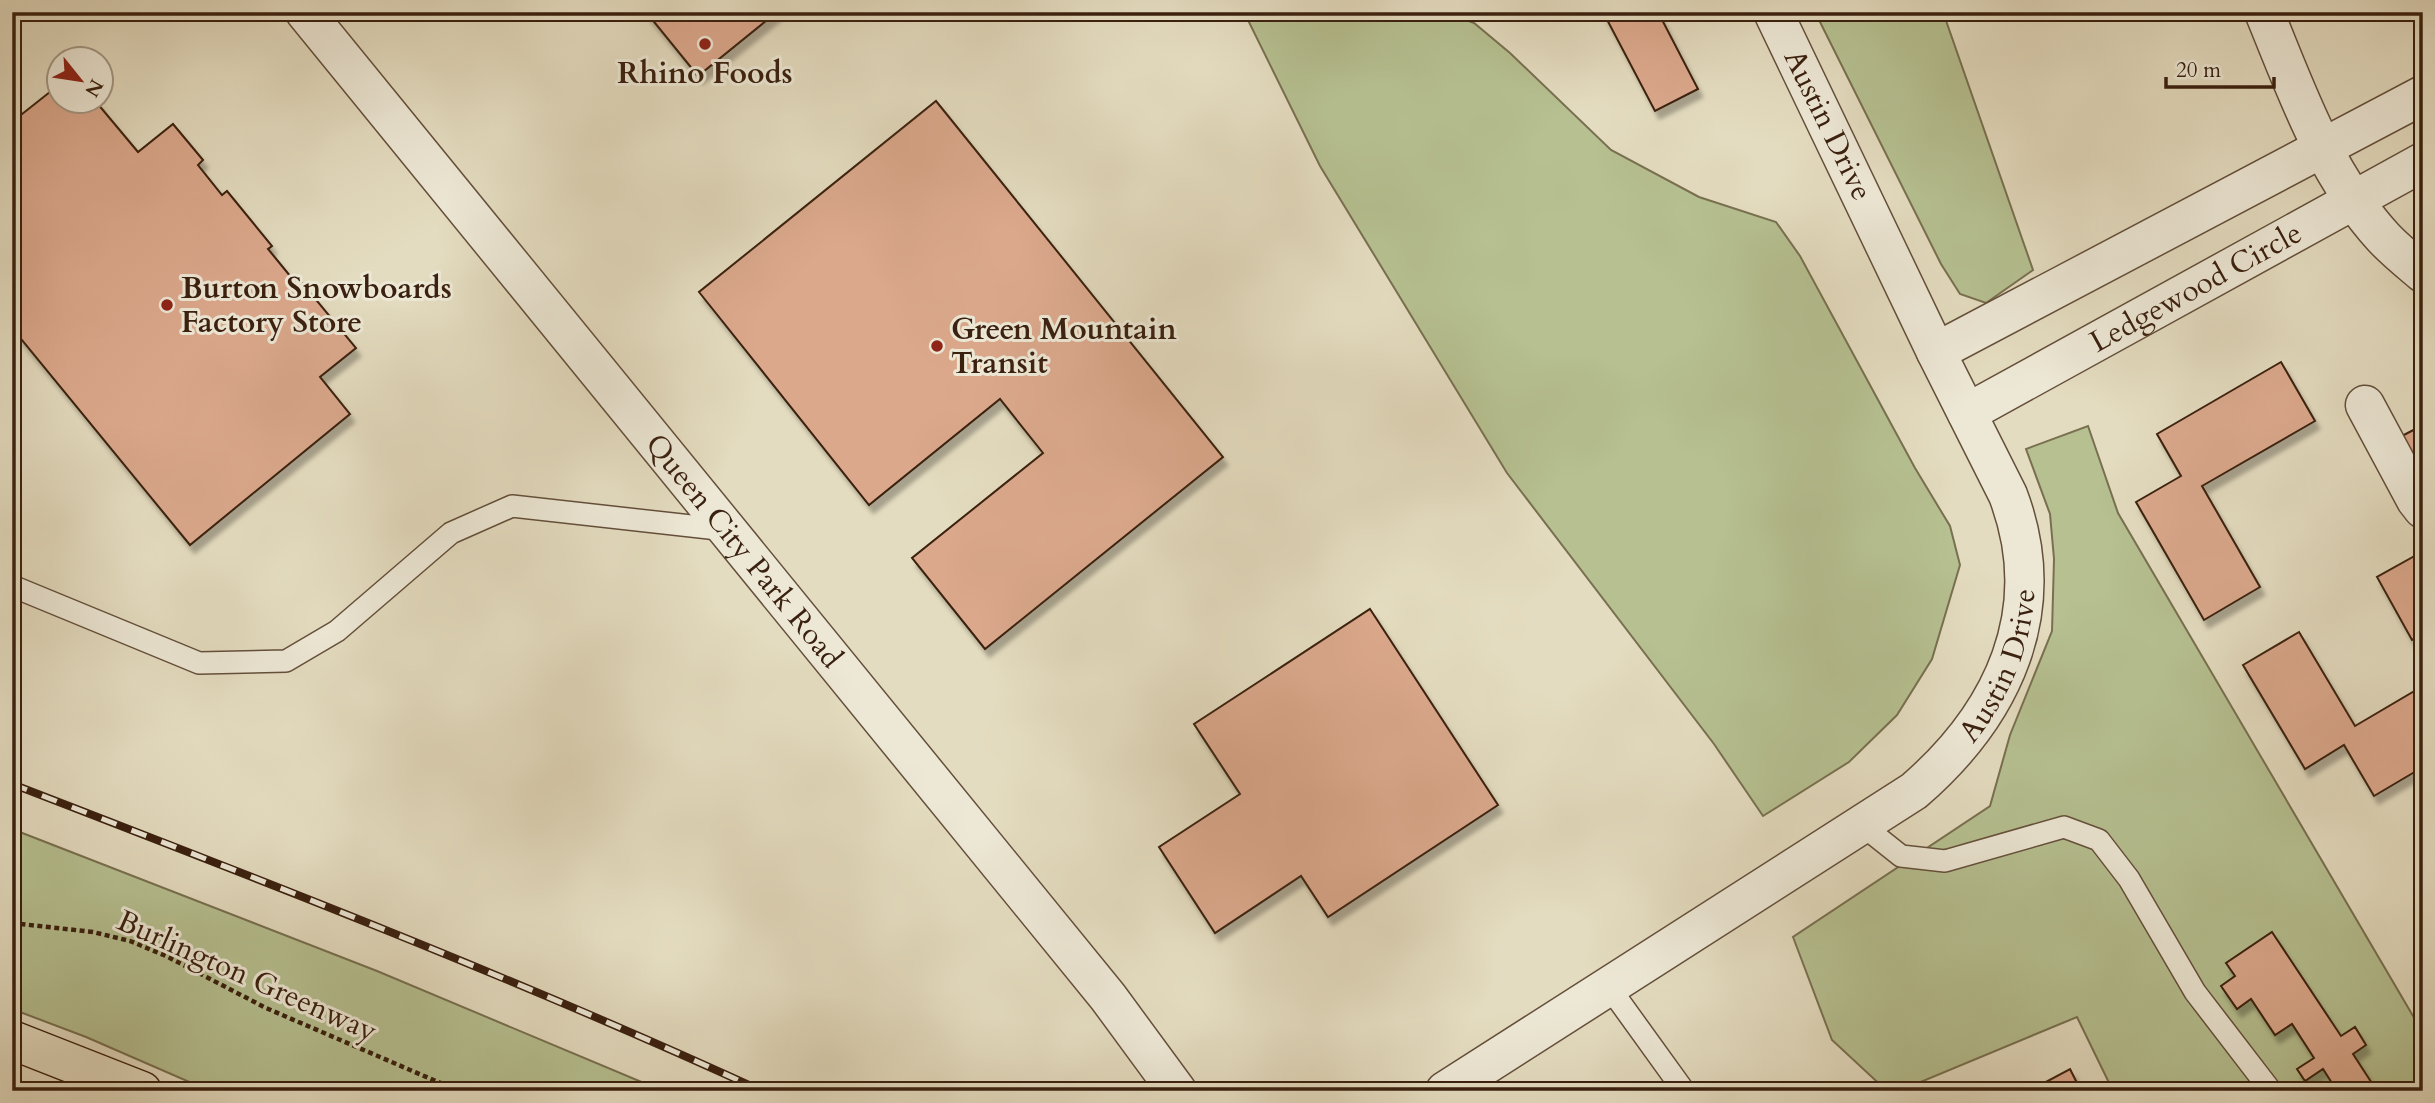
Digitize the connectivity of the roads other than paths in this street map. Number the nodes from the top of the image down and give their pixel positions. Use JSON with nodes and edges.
{"nodes":[{"id":1,"x":305,"y":12,"type":"edge"},
{"id":2,"x":1773,"y":12,"type":"edge"},
{"id":3,"x":2264,"y":12,"type":"edge"},
{"id":4,"x":2423,"y":95,"type":"edge"},
{"id":5,"x":2321,"y":149,"type":"junction"},
{"id":6,"x":2423,"y":162,"type":"edge"},
{"id":7,"x":2354,"y":200,"type":"junction"},
{"id":8,"x":2423,"y":273,"type":"edge"},
{"id":9,"x":1936,"y":352,"type":"junction"},
{"id":10,"x":2365,"y":405,"type":"dead end"},
{"id":11,"x":1967,"y":413,"type":"junction"},
{"id":12,"x":2423,"y":509,"type":"edge"},
{"id":13,"x":727,"y":530,"type":"junction"},
{"id":14,"x":12,"y":586,"type":"edge"},
{"id":15,"x":1862,"y":825,"type":"junction"},
{"id":16,"x":1609,"y":987,"type":"junction"},
{"id":17,"x":12,"y":1040,"type":"edge"},
{"id":18,"x":142,"y":1091,"type":"edge"},
{"id":19,"x":1177,"y":1091,"type":"edge"},
{"id":20,"x":1444,"y":1091,"type":"edge"},
{"id":21,"x":1684,"y":1091,"type":"edge"},
{"id":22,"x":2271,"y":1091,"type":"edge"}],
"edges":[{"from":1,"to":13,"type":"street","name":"Queen City Park Road"},
{"from":2,"to":9,"type":"street","name":"Austin Drive"},
{"from":3,"to":5,"type":"street"},
{"from":4,"to":5,"type":"street","name":"Ledgewood Circle"},
{"from":5,"to":7,"type":"street"},
{"from":5,"to":9,"type":"street","name":"Ledgewood Circle"},
{"from":6,"to":7,"type":"street","name":"Ledgewood Circle"},
{"from":7,"to":8,"type":"street"},
{"from":7,"to":11,"type":"street","name":"Ledgewood Circle"},
{"from":9,"to":11,"type":"street","name":"Austin Drive"},
{"from":10,"to":12,"type":"street"},
{"from":11,"to":15,"type":"street","name":"Austin Drive"},
{"from":13,"to":14,"type":"lane"},
{"from":13,"to":19,"type":"street","name":"Queen City Park Road"},
{"from":15,"to":16,"type":"street","name":"Austin Drive"},
{"from":15,"to":22,"type":"lane"},
{"from":16,"to":20,"type":"street","name":"Austin Drive"},
{"from":16,"to":21,"type":"lane"},
{"from":17,"to":18,"type":"main road"}]}
